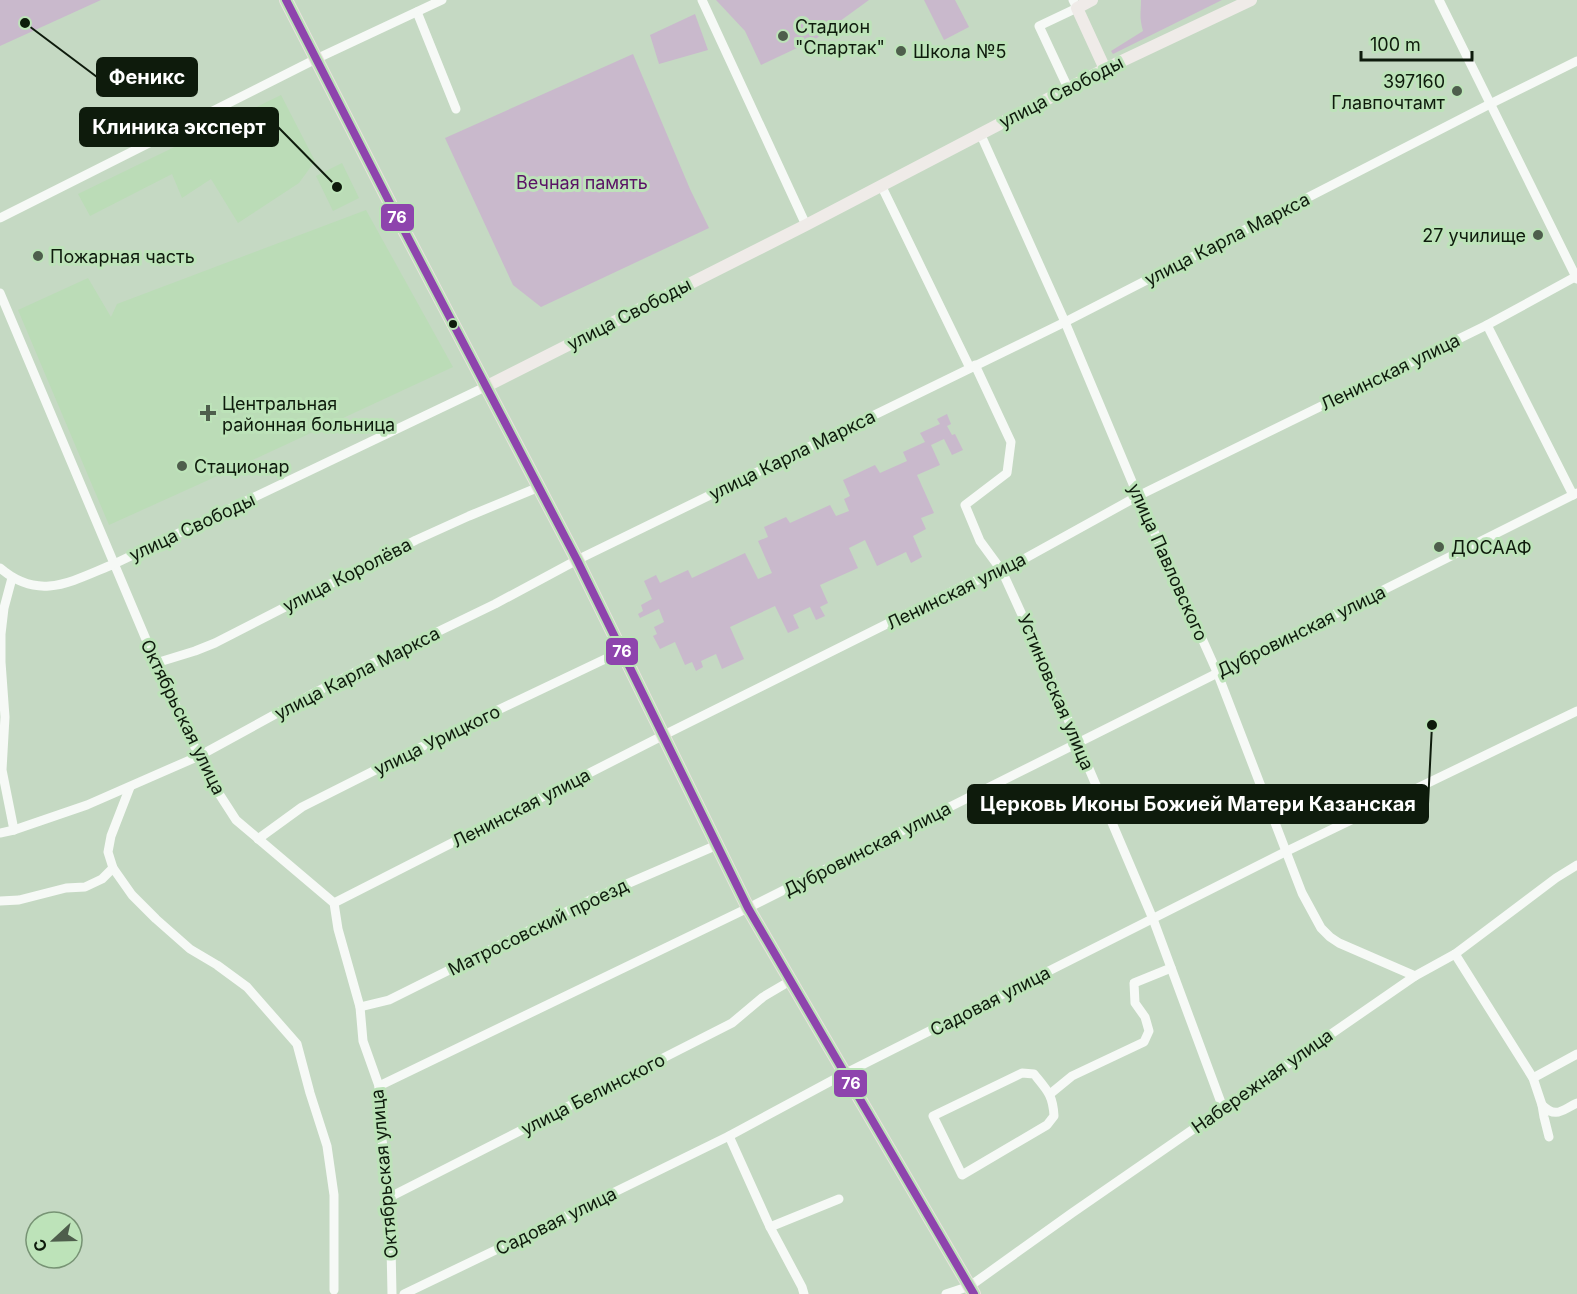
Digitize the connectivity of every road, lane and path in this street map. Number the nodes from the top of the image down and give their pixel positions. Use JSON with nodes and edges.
{"nodes":[{"id":1,"x":286,"y":0,"type":"edge"},
{"id":2,"x":442,"y":0,"type":"edge"},
{"id":3,"x":702,"y":0,"type":"edge"},
{"id":4,"x":1092,"y":0,"type":"edge"},
{"id":5,"x":1251,"y":0,"type":"edge"},
{"id":6,"x":1439,"y":0,"type":"edge"},
{"id":7,"x":1075,"y":4,"type":"edge"},
{"id":8,"x":417,"y":12,"type":"junction"},
{"id":9,"x":316,"y":59,"type":"junction"},
{"id":10,"x":1577,"y":61,"type":"edge"},
{"id":11,"x":1105,"y":69,"type":"junction"},
{"id":12,"x":1068,"y":88,"type":"junction"},
{"id":13,"x":1490,"y":104,"type":"junction"},
{"id":14,"x":456,"y":110,"type":"dead end"},
{"id":15,"x":980,"y":133,"type":"junction"},
{"id":16,"x":881,"y":186,"type":"junction"},
{"id":17,"x":0,"y":218,"type":"edge"},
{"id":18,"x":806,"y":225,"type":"junction"},
{"id":19,"x":1577,"y":277,"type":"edge"},
{"id":20,"x":0,"y":293,"type":"edge"},
{"id":21,"x":1065,"y":322,"type":"junction"},
{"id":22,"x":1487,"y":324,"type":"junction"},
{"id":23,"x":973,"y":367,"type":"junction"},
{"id":24,"x":485,"y":387,"type":"junction"},
{"id":25,"x":539,"y":487,"type":"junction"},
{"id":26,"x":1575,"y":494,"type":"edge"},
{"id":27,"x":1138,"y":496,"type":"junction"},
{"id":28,"x":577,"y":560,"type":"junction"},
{"id":29,"x":114,"y":564,"type":"junction"},
{"id":30,"x":0,"y":568,"type":"edge"},
{"id":31,"x":1002,"y":571,"type":"junction"},
{"id":32,"x":12,"y":578,"type":"junction"},
{"id":33,"x":622,"y":651,"type":"junction"},
{"id":34,"x":156,"y":663,"type":"junction"},
{"id":35,"x":1217,"y":672,"type":"junction"},
{"id":36,"x":1577,"y":711,"type":"edge"},
{"id":37,"x":664,"y":735,"type":"junction"},
{"id":38,"x":1078,"y":743,"type":"junction"},
{"id":39,"x":199,"y":756,"type":"junction"},
{"id":40,"x":1,"y":770,"type":"edge"},
{"id":41,"x":130,"y":787,"type":"junction"},
{"id":42,"x":14,"y":830,"type":"junction"},
{"id":43,"x":0,"y":833,"type":"edge"},
{"id":44,"x":258,"y":839,"type":"junction"},
{"id":45,"x":717,"y":845,"type":"junction"},
{"id":46,"x":1287,"y":851,"type":"junction"},
{"id":47,"x":1577,"y":865,"type":"edge"},
{"id":48,"x":113,"y":868,"type":"junction"},
{"id":49,"x":0,"y":901,"type":"edge"},
{"id":50,"x":334,"y":903,"type":"junction"},
{"id":51,"x":748,"y":908,"type":"junction"},
{"id":52,"x":1153,"y":919,"type":"junction"},
{"id":53,"x":1455,"y":954,"type":"junction"},
{"id":54,"x":1171,"y":968,"type":"junction"},
{"id":55,"x":1415,"y":976,"type":"junction"},
{"id":56,"x":790,"y":981,"type":"junction"},
{"id":57,"x":360,"y":1007,"type":"junction"},
{"id":58,"x":1577,"y":1054,"type":"edge"},
{"id":59,"x":846,"y":1073,"type":"junction"},
{"id":60,"x":1533,"y":1078,"type":"junction"},
{"id":61,"x":379,"y":1086,"type":"junction"},
{"id":62,"x":1050,"y":1094,"type":"junction"},
{"id":63,"x":1577,"y":1103,"type":"edge"},
{"id":64,"x":1542,"y":1105,"type":"junction"},
{"id":65,"x":1223,"y":1108,"type":"junction"},
{"id":66,"x":729,"y":1136,"type":"junction"},
{"id":67,"x":1549,"y":1137,"type":"dead end"},
{"id":68,"x":390,"y":1197,"type":"junction"},
{"id":69,"x":839,"y":1199,"type":"dead end"},
{"id":70,"x":770,"y":1227,"type":"junction"},
{"id":71,"x":334,"y":1290,"type":"dead end"},
{"id":72,"x":972,"y":1290,"type":"edge"},
{"id":73,"x":392,"y":1294,"type":"edge"},
{"id":74,"x":404,"y":1294,"type":"edge"},
{"id":75,"x":804,"y":1294,"type":"edge"},
{"id":76,"x":946,"y":1294,"type":"edge"}],
"edges":[{"from":1,"to":9,"type":"highway"},
{"from":2,"to":8,"type":"street"},
{"from":3,"to":18,"type":"street"},
{"from":4,"to":7,"type":"main road"},
{"from":5,"to":11,"type":"main road","name":"улица Свободы"},
{"from":6,"to":13,"type":"street"},
{"from":7,"to":11,"type":"main road"},
{"from":7,"to":12,"type":"street"},
{"from":8,"to":9,"type":"street"},
{"from":8,"to":14,"type":"street"},
{"from":9,"to":17,"type":"street"},
{"from":9,"to":24,"type":"highway"},
{"from":10,"to":13,"type":"street","name":"улица Карла Маркса"},
{"from":11,"to":12,"type":"main road","name":"улица Свободы"},
{"from":12,"to":15,"type":"main road","name":"улица Свободы"},
{"from":13,"to":19,"type":"street"},
{"from":13,"to":21,"type":"street","name":"улица Карла Маркса"},
{"from":15,"to":16,"type":"main road","name":"улица Свободы"},
{"from":15,"to":21,"type":"street","name":"улица Павловского"},
{"from":16,"to":18,"type":"main road","name":"улица Свободы"},
{"from":16,"to":23,"type":"street","name":"Устиновская улица"},
{"from":18,"to":24,"type":"main road","name":"улица Свободы"},
{"from":19,"to":22,"type":"street","name":"Ленинская улица"},
{"from":20,"to":29,"type":"street","name":"Октябрьская улица"},
{"from":21,"to":23,"type":"street","name":"улица Карла Маркса"},
{"from":21,"to":27,"type":"street","name":"улица Павловского"},
{"from":22,"to":26,"type":"street"},
{"from":22,"to":27,"type":"street","name":"Ленинская улица"},
{"from":23,"to":28,"type":"street","name":"улица Карла Маркса"},
{"from":23,"to":31,"type":"street","name":"Устиновская улица"},
{"from":24,"to":25,"type":"highway"},
{"from":24,"to":29,"type":"street","name":"улица Свободы"},
{"from":25,"to":28,"type":"highway"},
{"from":25,"to":34,"type":"street","name":"улица Королёва"},
{"from":26,"to":35,"type":"street","name":"Дубровинская улица"},
{"from":27,"to":31,"type":"street","name":"Ленинская улица"},
{"from":27,"to":35,"type":"street","name":"улица Павловского"},
{"from":28,"to":33,"type":"highway"},
{"from":28,"to":39,"type":"street","name":"улица Карла Маркса"},
{"from":29,"to":32,"type":"street","name":"улица Свободы"},
{"from":29,"to":34,"type":"street","name":"Октябрьская улица"},
{"from":30,"to":32,"type":"street","name":"улица Свободы"},
{"from":31,"to":37,"type":"street","name":"Ленинская улица"},
{"from":31,"to":38,"type":"street","name":"Устиновская улица"},
{"from":32,"to":40,"type":"street"},
{"from":33,"to":37,"type":"highway"},
{"from":33,"to":44,"type":"street","name":"улица Урицкого"},
{"from":34,"to":39,"type":"street","name":"Октябрьская улица"},
{"from":35,"to":38,"type":"street","name":"Дубровинская улица"},
{"from":35,"to":46,"type":"street","name":"улица Павловского"},
{"from":36,"to":46,"type":"street","name":"Садовая улица"},
{"from":37,"to":45,"type":"highway"},
{"from":37,"to":50,"type":"street","name":"Ленинская улица"},
{"from":38,"to":51,"type":"street","name":"Дубровинская улица"},
{"from":38,"to":52,"type":"street","name":"Устиновская улица"},
{"from":39,"to":41,"type":"street","name":"улица Карла Маркса"},
{"from":39,"to":44,"type":"street","name":"Октябрьская улица"},
{"from":40,"to":42,"type":"street"},
{"from":41,"to":42,"type":"street","name":"улица Карла Маркса"},
{"from":41,"to":48,"type":"street"},
{"from":42,"to":43,"type":"street","name":"улица Карла Маркса"},
{"from":44,"to":50,"type":"street","name":"Октябрьская улица"},
{"from":45,"to":51,"type":"highway"},
{"from":45,"to":57,"type":"street","name":"Матросовский проезд"},
{"from":46,"to":52,"type":"street","name":"Садовая улица"},
{"from":46,"to":55,"type":"street","name":"улица Павловского"},
{"from":47,"to":53,"type":"street","name":"Набережная улица"},
{"from":48,"to":49,"type":"street"},
{"from":48,"to":71,"type":"street"},
{"from":50,"to":57,"type":"street","name":"Октябрьская улица"},
{"from":51,"to":56,"type":"highway"},
{"from":51,"to":61,"type":"street","name":"Дубровинская улица"},
{"from":52,"to":54,"type":"street","name":"Устиновская улица"},
{"from":52,"to":59,"type":"street","name":"Садовая улица"},
{"from":53,"to":55,"type":"street","name":"Набережная улица"},
{"from":53,"to":60,"type":"street"},
{"from":54,"to":62,"type":"street"},
{"from":54,"to":65,"type":"street","name":"Устиновская улица"},
{"from":55,"to":65,"type":"street","name":"Набережная улица"},
{"from":56,"to":59,"type":"highway"},
{"from":56,"to":68,"type":"street","name":"улица Белинского"},
{"from":57,"to":61,"type":"street","name":"Октябрьская улица"},
{"from":58,"to":60,"type":"street"},
{"from":59,"to":66,"type":"street","name":"Садовая улица"},
{"from":59,"to":72,"type":"highway"},
{"from":60,"to":64,"type":"street"},
{"from":61,"to":68,"type":"street","name":"Октябрьская улица"},
{"from":62,"to":62,"type":"street"},
{"from":63,"to":64,"type":"street"},
{"from":64,"to":67,"type":"street"},
{"from":65,"to":72,"type":"street","name":"Набережная улица"},
{"from":66,"to":70,"type":"street"},
{"from":66,"to":74,"type":"street","name":"Садовая улица"},
{"from":68,"to":73,"type":"street","name":"Октябрьская улица"},
{"from":69,"to":70,"type":"street"},
{"from":70,"to":75,"type":"street"},
{"from":72,"to":76,"type":"street","name":"Набережная улица"}]}
